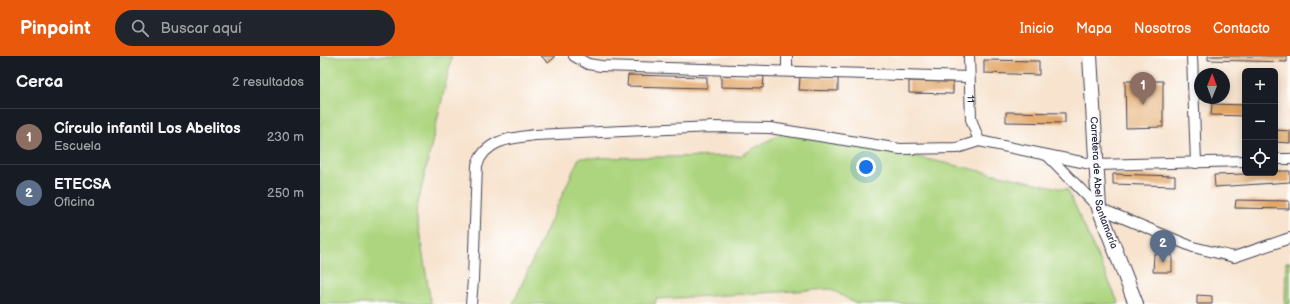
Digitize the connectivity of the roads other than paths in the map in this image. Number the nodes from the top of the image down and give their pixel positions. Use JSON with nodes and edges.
{"nodes":[{"id":1,"x":574,"y":56,"type":"edge"},
{"id":2,"x":787,"y":56,"type":"edge"},
{"id":3,"x":969,"y":56,"type":"edge"},
{"id":4,"x":1090,"y":56,"type":"edge"},
{"id":5,"x":1192,"y":56,"type":"edge"},
{"id":6,"x":787,"y":71,"type":"junction"},
{"id":7,"x":969,"y":77,"type":"junction"},
{"id":8,"x":979,"y":141,"type":"junction"},
{"id":9,"x":1047,"y":155,"type":"junction"},
{"id":10,"x":1278,"y":159,"type":"edge"},
{"id":11,"x":1290,"y":159,"type":"edge"},
{"id":12,"x":1242,"y":161,"type":"edge"},
{"id":13,"x":1196,"y":163,"type":"junction"},
{"id":14,"x":1096,"y":165,"type":"junction"},
{"id":15,"x":1099,"y":208,"type":"junction"},
{"id":16,"x":1290,"y":238,"type":"edge"},
{"id":17,"x":471,"y":304,"type":"edge"},
{"id":18,"x":1136,"y":304,"type":"edge"}],
"edges":[{"from":1,"to":6,"type":"street"},
{"from":2,"to":6,"type":"street"},
{"from":3,"to":7,"type":"street","name":"11"},
{"from":4,"to":14,"type":"main road","name":"Carretera de Abel Santamaría"},
{"from":5,"to":13,"type":"street"},
{"from":6,"to":7,"type":"street"},
{"from":7,"to":8,"type":"street","name":"11"},
{"from":8,"to":9,"type":"street"},
{"from":8,"to":17,"type":"street"},
{"from":9,"to":14,"type":"street"},
{"from":9,"to":15,"type":"street"},
{"from":10,"to":11,"type":"street"},
{"from":12,"to":13,"type":"street"},
{"from":13,"to":14,"type":"street"},
{"from":14,"to":15,"type":"main road","name":"Carretera de Abel Santamaría"},
{"from":15,"to":16,"type":"street"},
{"from":15,"to":18,"type":"main road","name":"Carretera de Abel Santamaría"}]}
